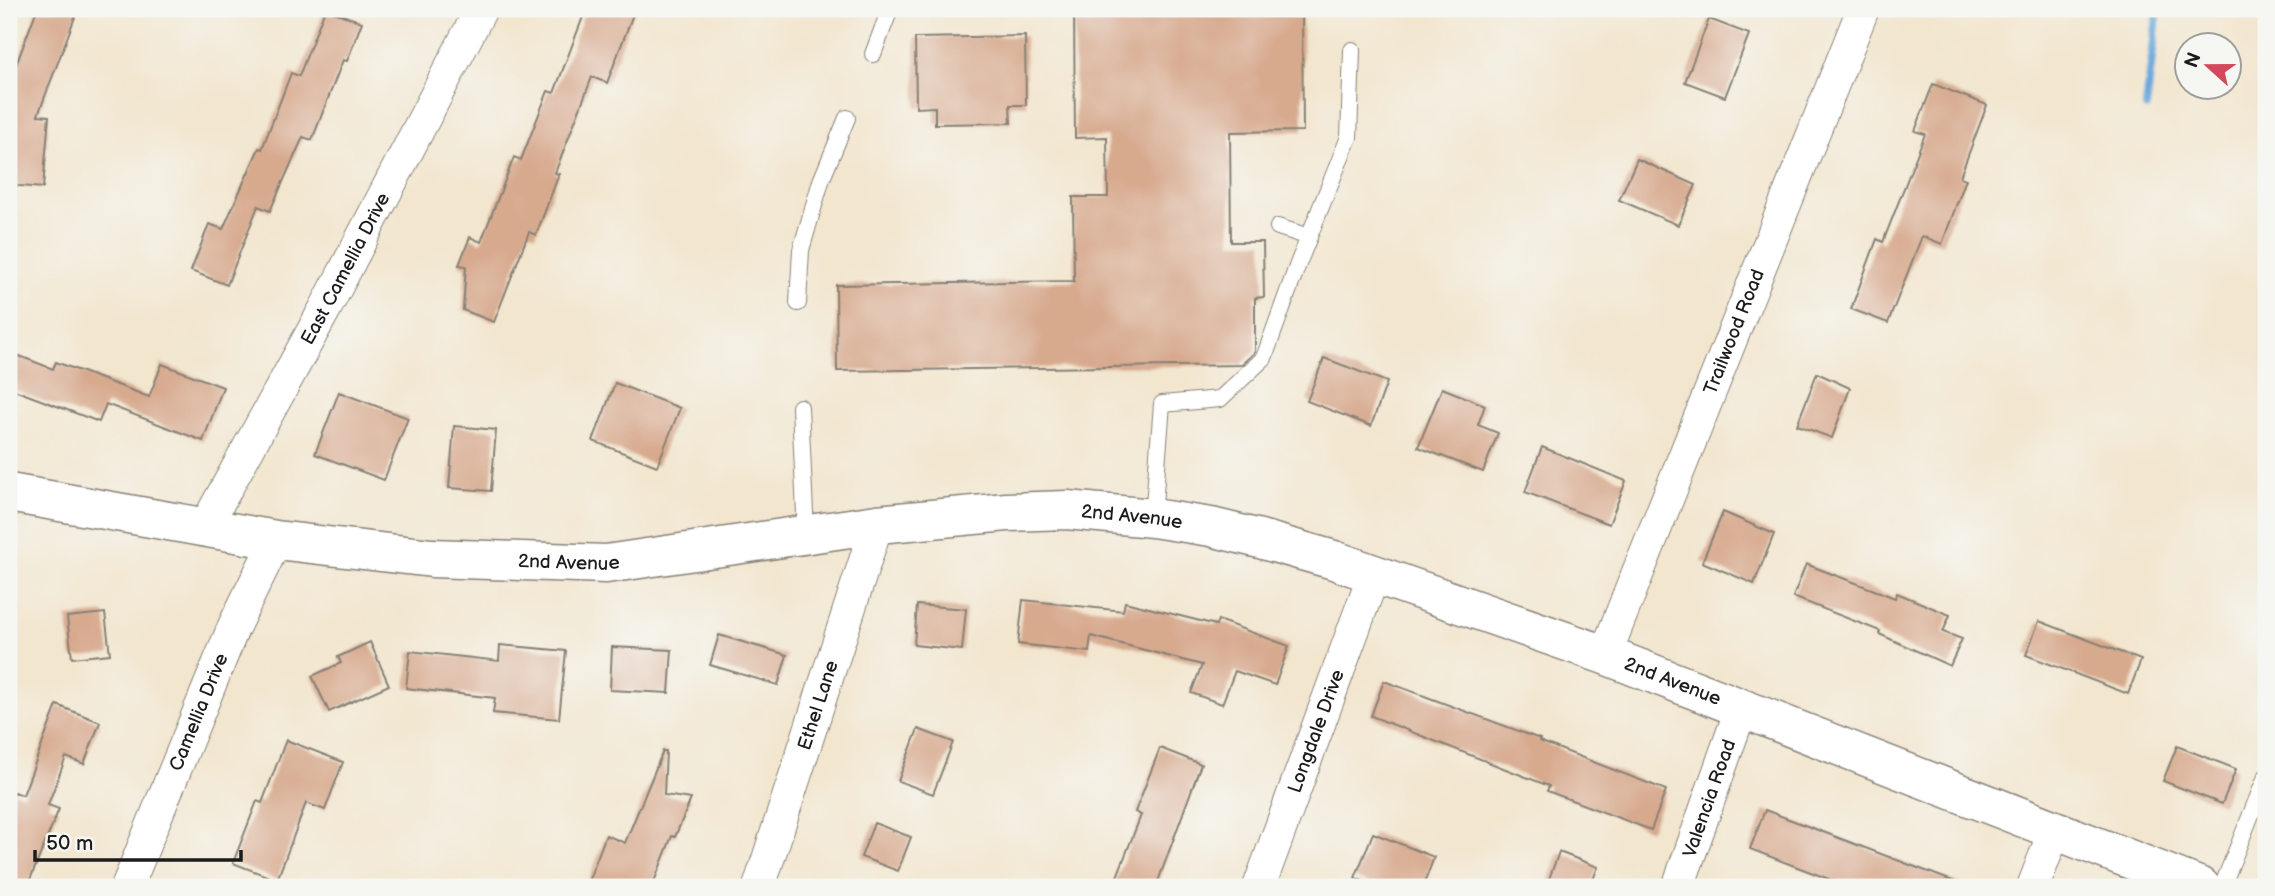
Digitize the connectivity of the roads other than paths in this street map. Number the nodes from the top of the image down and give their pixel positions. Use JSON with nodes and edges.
{"nodes":[{"id":1,"x":481,"y":9,"type":"edge"},
{"id":2,"x":890,"y":9,"type":"edge"},
{"id":3,"x":1863,"y":9,"type":"edge"},
{"id":4,"x":1352,"y":51,"type":"dead end"},
{"id":5,"x":873,"y":54,"type":"dead end"},
{"id":6,"x":847,"y":118,"type":"dead end"},
{"id":7,"x":1278,"y":226,"type":"dead end"},
{"id":8,"x":1309,"y":237,"type":"junction"},
{"id":9,"x":798,"y":303,"type":"dead end"},
{"id":10,"x":800,"y":407,"type":"dead end"},
{"id":11,"x":9,"y":493,"type":"edge"},
{"id":12,"x":1153,"y":518,"type":"junction"},
{"id":13,"x":877,"y":524,"type":"junction"},
{"id":14,"x":205,"y":527,"type":"junction"},
{"id":15,"x":806,"y":534,"type":"junction"},
{"id":16,"x":276,"y":540,"type":"junction"},
{"id":17,"x":1374,"y":574,"type":"junction"},
{"id":18,"x":1605,"y":655,"type":"junction"},
{"id":19,"x":1741,"y":709,"type":"junction"},
{"id":20,"x":2266,"y":777,"type":"edge"},
{"id":21,"x":2054,"y":832,"type":"junction"},
{"id":22,"x":127,"y":887,"type":"edge"},
{"id":23,"x":759,"y":887,"type":"edge"},
{"id":24,"x":1259,"y":887,"type":"edge"},
{"id":25,"x":1678,"y":887,"type":"edge"},
{"id":26,"x":2033,"y":887,"type":"edge"},
{"id":27,"x":2201,"y":887,"type":"edge"},
{"id":28,"x":2222,"y":887,"type":"edge"}],
"edges":[{"from":1,"to":14,"type":"street","name":"East Camellia Drive"},
{"from":2,"to":5,"type":"lane"},
{"from":3,"to":18,"type":"street","name":"Trailwood Road"},
{"from":4,"to":8,"type":"lane"},
{"from":6,"to":9,"type":"lane"},
{"from":7,"to":8,"type":"lane"},
{"from":8,"to":12,"type":"lane"},
{"from":10,"to":15,"type":"lane"},
{"from":11,"to":14,"type":"street","name":"2nd Avenue"},
{"from":12,"to":13,"type":"street","name":"2nd Avenue"},
{"from":12,"to":17,"type":"street","name":"2nd Avenue"},
{"from":13,"to":15,"type":"street","name":"2nd Avenue"},
{"from":13,"to":23,"type":"street","name":"Ethel Lane"},
{"from":14,"to":16,"type":"street","name":"2nd Avenue"},
{"from":15,"to":16,"type":"street","name":"2nd Avenue"},
{"from":16,"to":22,"type":"street","name":"Camellia Drive"},
{"from":17,"to":18,"type":"street","name":"2nd Avenue"},
{"from":17,"to":24,"type":"street","name":"Longdale Drive"},
{"from":18,"to":19,"type":"street","name":"2nd Avenue"},
{"from":19,"to":21,"type":"street","name":"2nd Avenue"},
{"from":19,"to":25,"type":"street","name":"Valencia Road"},
{"from":20,"to":28,"type":"lane"},
{"from":21,"to":26,"type":"street"},
{"from":21,"to":27,"type":"street","name":"2nd Avenue"}]}
